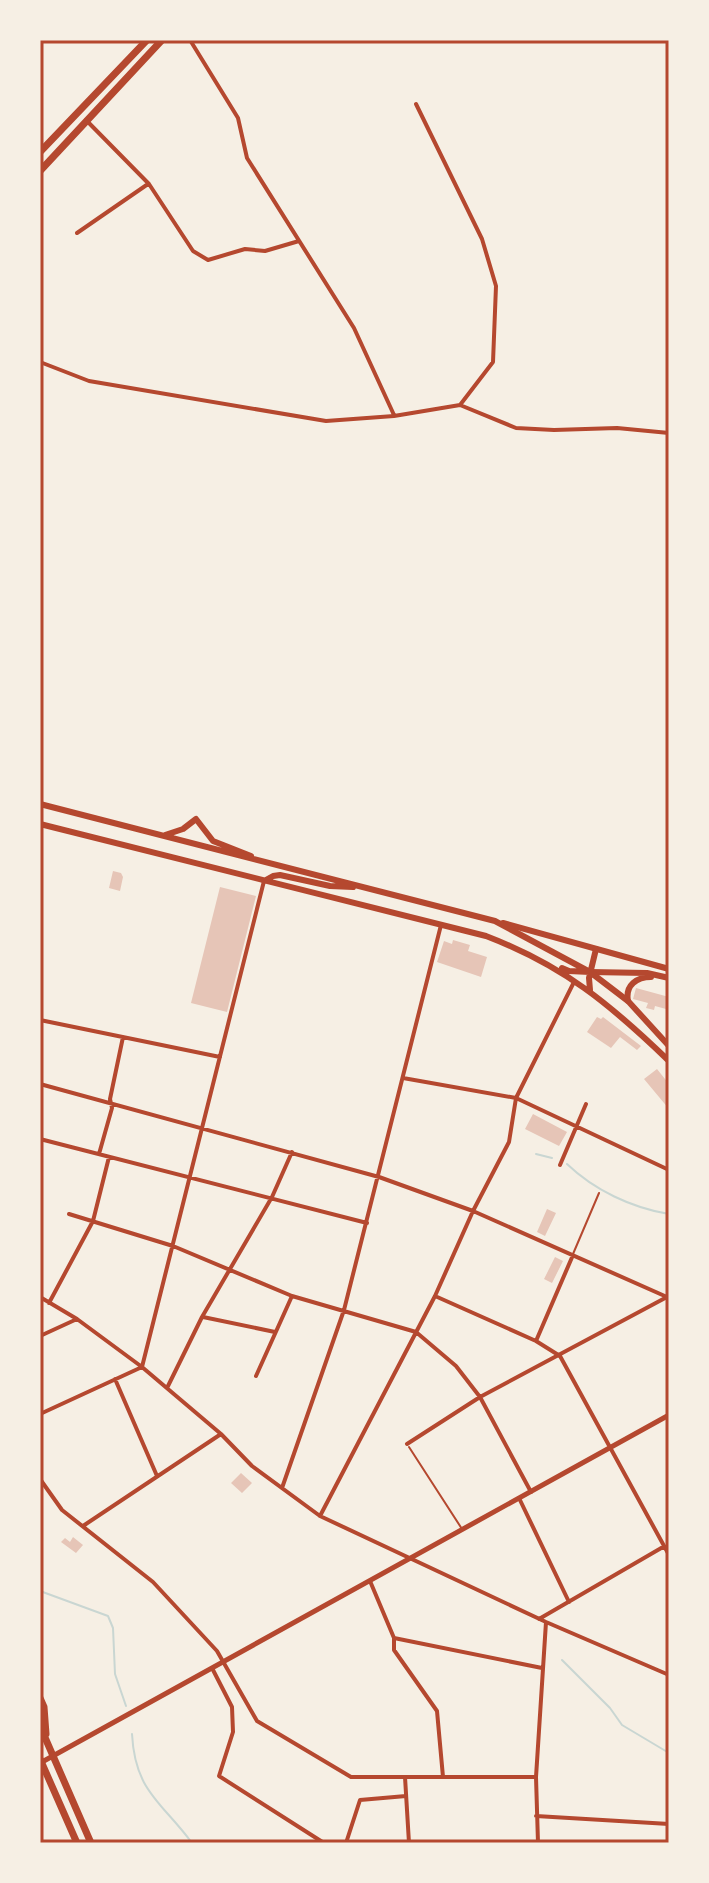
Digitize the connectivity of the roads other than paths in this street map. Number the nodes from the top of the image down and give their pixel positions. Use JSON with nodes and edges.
{"nodes":[{"id":1,"x":147,"y":40,"type":"edge"},
{"id":2,"x":190,"y":40,"type":"edge"},
{"id":3,"x":160,"y":41,"type":"edge"},
{"id":4,"x":416,"y":104,"type":"dead end"},
{"id":5,"x":85,"y":120,"type":"junction"},
{"id":6,"x":40,"y":152,"type":"edge"},
{"id":7,"x":40,"y":171,"type":"edge"},
{"id":8,"x":149,"y":184,"type":"junction"},
{"id":9,"x":77,"y":233,"type":"dead end"},
{"id":10,"x":299,"y":241,"type":"junction"},
{"id":11,"x":40,"y":362,"type":"edge"},
{"id":12,"x":460,"y":405,"type":"junction"},
{"id":13,"x":394,"y":416,"type":"junction"},
{"id":14,"x":669,"y":433,"type":"edge"},
{"id":15,"x":40,"y":804,"type":"edge"},
{"id":16,"x":40,"y":824,"type":"edge"},
{"id":17,"x":158,"y":834,"type":"junction"},
{"id":18,"x":185,"y":841,"type":"junction"},
{"id":19,"x":180,"y":859,"type":"junction"},
{"id":20,"x":254,"y":859,"type":"junction"},
{"id":21,"x":264,"y":881,"type":"junction"},
{"id":22,"x":364,"y":887,"type":"junction"},
{"id":23,"x":495,"y":921,"type":"junction"},
{"id":24,"x":441,"y":925,"type":"junction"},
{"id":25,"x":596,"y":949,"type":"junction"},
{"id":26,"x":526,"y":951,"type":"junction"},
{"id":27,"x":669,"y":969,"type":"edge"},
{"id":28,"x":590,"y":972,"type":"junction"},
{"id":29,"x":666,"y":978,"type":"edge"},
{"id":30,"x":575,"y":980,"type":"junction"},
{"id":31,"x":590,"y":990,"type":"junction"},
{"id":32,"x":628,"y":1001,"type":"junction"},
{"id":33,"x":641,"y":1014,"type":"junction"},
{"id":34,"x":40,"y":1020,"type":"edge"},
{"id":35,"x":631,"y":1024,"type":"junction"},
{"id":36,"x":123,"y":1037,"type":"junction"},
{"id":37,"x":669,"y":1046,"type":"edge"},
{"id":38,"x":220,"y":1057,"type":"junction"},
{"id":39,"x":669,"y":1061,"type":"edge"},
{"id":40,"x":403,"y":1078,"type":"junction"},
{"id":41,"x":40,"y":1084,"type":"edge"},
{"id":42,"x":516,"y":1098,"type":"junction"},
{"id":43,"x":111,"y":1103,"type":"junction"},
{"id":44,"x":586,"y":1104,"type":"dead end"},
{"id":45,"x":575,"y":1125,"type":"junction"},
{"id":46,"x":202,"y":1129,"type":"junction"},
{"id":47,"x":40,"y":1139,"type":"edge"},
{"id":48,"x":292,"y":1152,"type":"junction"},
{"id":49,"x":99,"y":1154,"type":"junction"},
{"id":50,"x":109,"y":1157,"type":"junction"},
{"id":51,"x":560,"y":1165,"type":"dead end"},
{"id":52,"x":669,"y":1170,"type":"edge"},
{"id":53,"x":190,"y":1176,"type":"junction"},
{"id":54,"x":379,"y":1177,"type":"junction"},
{"id":55,"x":599,"y":1193,"type":"dead end"},
{"id":56,"x":272,"y":1197,"type":"junction"},
{"id":57,"x":473,"y":1211,"type":"junction"},
{"id":58,"x":69,"y":1214,"type":"dead end"},
{"id":59,"x":93,"y":1221,"type":"junction"},
{"id":60,"x":367,"y":1223,"type":"junction"},
{"id":61,"x":173,"y":1246,"type":"junction"},
{"id":62,"x":573,"y":1255,"type":"junction"},
{"id":63,"x":230,"y":1269,"type":"junction"},
{"id":64,"x":292,"y":1296,"type":"junction"},
{"id":65,"x":435,"y":1296,"type":"junction"},
{"id":66,"x":40,"y":1297,"type":"edge"},
{"id":67,"x":668,"y":1297,"type":"edge"},
{"id":68,"x":49,"y":1303,"type":"junction"},
{"id":69,"x":344,"y":1310,"type":"junction"},
{"id":70,"x":202,"y":1317,"type":"junction"},
{"id":71,"x":77,"y":1319,"type":"junction"},
{"id":72,"x":275,"y":1332,"type":"junction"},
{"id":73,"x":416,"y":1332,"type":"junction"},
{"id":74,"x":40,"y":1336,"type":"edge"},
{"id":75,"x":536,"y":1341,"type":"junction"},
{"id":76,"x":560,"y":1356,"type":"junction"},
{"id":77,"x":142,"y":1367,"type":"junction"},
{"id":78,"x":256,"y":1376,"type":"dead end"},
{"id":79,"x":115,"y":1379,"type":"junction"},
{"id":80,"x":167,"y":1387,"type":"junction"},
{"id":81,"x":480,"y":1397,"type":"junction"},
{"id":82,"x":40,"y":1414,"type":"edge"},
{"id":83,"x":669,"y":1415,"type":"edge"},
{"id":84,"x":221,"y":1434,"type":"junction"},
{"id":85,"x":407,"y":1444,"type":"joint"},
{"id":86,"x":609,"y":1448,"type":"junction"},
{"id":87,"x":157,"y":1476,"type":"junction"},
{"id":88,"x":40,"y":1479,"type":"edge"},
{"id":89,"x":282,"y":1489,"type":"junction"},
{"id":90,"x":531,"y":1492,"type":"junction"},
{"id":91,"x":519,"y":1498,"type":"junction"},
{"id":92,"x":320,"y":1516,"type":"junction"},
{"id":93,"x":83,"y":1526,"type":"junction"},
{"id":94,"x":462,"y":1530,"type":"junction"},
{"id":95,"x":663,"y":1547,"type":"junction"},
{"id":96,"x":669,"y":1555,"type":"edge"},
{"id":97,"x":409,"y":1559,"type":"junction"},
{"id":98,"x":370,"y":1581,"type":"junction"},
{"id":99,"x":569,"y":1602,"type":"junction"},
{"id":100,"x":539,"y":1619,"type":"junction"},
{"id":101,"x":546,"y":1622,"type":"junction"},
{"id":102,"x":394,"y":1638,"type":"junction"},
{"id":103,"x":224,"y":1662,"type":"junction"},
{"id":104,"x":212,"y":1668,"type":"junction"},
{"id":105,"x":542,"y":1668,"type":"junction"},
{"id":106,"x":669,"y":1675,"type":"edge"},
{"id":107,"x":40,"y":1698,"type":"edge"},
{"id":108,"x":40,"y":1726,"type":"edge"},
{"id":109,"x":46,"y":1740,"type":"junction"},
{"id":110,"x":53,"y":1756,"type":"junction"},
{"id":111,"x":41,"y":1760,"type":"edge"},
{"id":112,"x":405,"y":1777,"type":"junction"},
{"id":113,"x":443,"y":1777,"type":"junction"},
{"id":114,"x":536,"y":1777,"type":"junction"},
{"id":115,"x":406,"y":1796,"type":"junction"},
{"id":116,"x":536,"y":1816,"type":"junction"},
{"id":117,"x":669,"y":1824,"type":"edge"},
{"id":118,"x":77,"y":1843,"type":"edge"},
{"id":119,"x":91,"y":1843,"type":"edge"},
{"id":120,"x":324,"y":1843,"type":"edge"},
{"id":121,"x":346,"y":1843,"type":"edge"},
{"id":122,"x":409,"y":1843,"type":"edge"},
{"id":123,"x":538,"y":1843,"type":"edge"}],
"edges":[{"from":1,"to":6,"type":"highway"},
{"from":2,"to":10,"type":"street"},
{"from":3,"to":5,"type":"highway"},
{"from":4,"to":12,"type":"street"},
{"from":5,"to":7,"type":"highway"},
{"from":5,"to":8,"type":"street"},
{"from":8,"to":9,"type":"street"},
{"from":8,"to":10,"type":"street"},
{"from":10,"to":13,"type":"street"},
{"from":11,"to":13,"type":"street"},
{"from":12,"to":13,"type":"street"},
{"from":12,"to":14,"type":"street"},
{"from":15,"to":17,"type":"main road"},
{"from":16,"to":19,"type":"main road"},
{"from":17,"to":18,"type":"main road"},
{"from":17,"to":20,"type":"main road"},
{"from":18,"to":19,"type":"main road"},
{"from":18,"to":20,"type":"main road"},
{"from":19,"to":21,"type":"main road"},
{"from":20,"to":22,"type":"main road"},
{"from":21,"to":22,"type":"main road"},
{"from":21,"to":24,"type":"main road"},
{"from":21,"to":38,"type":"street"},
{"from":22,"to":23,"type":"main road"},
{"from":23,"to":25,"type":"main road"},
{"from":23,"to":28,"type":"main road"},
{"from":24,"to":26,"type":"main road"},
{"from":24,"to":40,"type":"street"},
{"from":25,"to":27,"type":"main road"},
{"from":25,"to":28,"type":"main road"},
{"from":26,"to":28,"type":"main road"},
{"from":26,"to":30,"type":"main road"},
{"from":28,"to":29,"type":"main road"},
{"from":28,"to":31,"type":"main road"},
{"from":28,"to":32,"type":"main road"},
{"from":29,"to":32,"type":"main road"},
{"from":30,"to":31,"type":"main road"},
{"from":30,"to":42,"type":"street"},
{"from":31,"to":35,"type":"main road"},
{"from":32,"to":33,"type":"main road"},
{"from":33,"to":35,"type":"main road"},
{"from":33,"to":37,"type":"main road"},
{"from":34,"to":36,"type":"street"},
{"from":35,"to":39,"type":"main road"},
{"from":36,"to":38,"type":"street"},
{"from":36,"to":43,"type":"street"},
{"from":38,"to":46,"type":"street"},
{"from":40,"to":42,"type":"street"},
{"from":40,"to":54,"type":"street"},
{"from":41,"to":43,"type":"street"},
{"from":42,"to":45,"type":"street"},
{"from":42,"to":57,"type":"street"},
{"from":43,"to":46,"type":"street"},
{"from":43,"to":49,"type":"street"},
{"from":44,"to":45,"type":"street"},
{"from":45,"to":51,"type":"street"},
{"from":45,"to":52,"type":"street"},
{"from":46,"to":48,"type":"street"},
{"from":46,"to":53,"type":"street"},
{"from":47,"to":49,"type":"street"},
{"from":48,"to":54,"type":"street"},
{"from":48,"to":56,"type":"street"},
{"from":49,"to":50,"type":"street"},
{"from":50,"to":53,"type":"street"},
{"from":50,"to":59,"type":"street"},
{"from":53,"to":56,"type":"street"},
{"from":53,"to":61,"type":"street"},
{"from":54,"to":57,"type":"street"},
{"from":54,"to":60,"type":"street"},
{"from":55,"to":62,"type":"lane"},
{"from":56,"to":60,"type":"street"},
{"from":56,"to":63,"type":"street"},
{"from":57,"to":62,"type":"street"},
{"from":57,"to":65,"type":"street"},
{"from":58,"to":59,"type":"street"},
{"from":59,"to":61,"type":"street"},
{"from":59,"to":68,"type":"street"},
{"from":60,"to":69,"type":"street"},
{"from":61,"to":63,"type":"street"},
{"from":61,"to":77,"type":"street"},
{"from":62,"to":67,"type":"street"},
{"from":62,"to":75,"type":"street"},
{"from":63,"to":64,"type":"street"},
{"from":63,"to":70,"type":"street"},
{"from":64,"to":69,"type":"street"},
{"from":64,"to":72,"type":"street"},
{"from":65,"to":73,"type":"street"},
{"from":65,"to":75,"type":"street"},
{"from":66,"to":68,"type":"street"},
{"from":67,"to":76,"type":"street"},
{"from":68,"to":71,"type":"street"},
{"from":69,"to":73,"type":"street"},
{"from":69,"to":89,"type":"street"},
{"from":70,"to":72,"type":"street"},
{"from":70,"to":80,"type":"street"},
{"from":71,"to":74,"type":"street"},
{"from":71,"to":77,"type":"street"},
{"from":72,"to":78,"type":"street"},
{"from":73,"to":81,"type":"street"},
{"from":73,"to":92,"type":"street"},
{"from":75,"to":76,"type":"street"},
{"from":76,"to":81,"type":"street"},
{"from":76,"to":86,"type":"street"},
{"from":77,"to":79,"type":"street"},
{"from":77,"to":80,"type":"street"},
{"from":79,"to":82,"type":"street"},
{"from":79,"to":87,"type":"street"},
{"from":80,"to":84,"type":"street"},
{"from":81,"to":85,"type":"street"},
{"from":81,"to":90,"type":"street"},
{"from":83,"to":86,"type":"street"},
{"from":84,"to":87,"type":"street"},
{"from":84,"to":89,"type":"street"},
{"from":85,"to":94,"type":"lane"},
{"from":86,"to":90,"type":"street"},
{"from":86,"to":95,"type":"street"},
{"from":87,"to":93,"type":"street"},
{"from":88,"to":93,"type":"street"},
{"from":89,"to":92,"type":"street"},
{"from":90,"to":91,"type":"street"},
{"from":91,"to":94,"type":"street"},
{"from":91,"to":99,"type":"street"},
{"from":92,"to":97,"type":"street"},
{"from":93,"to":103,"type":"street"},
{"from":94,"to":97,"type":"street"},
{"from":95,"to":96,"type":"street"},
{"from":95,"to":99,"type":"street"},
{"from":97,"to":98,"type":"street"},
{"from":97,"to":100,"type":"street"},
{"from":98,"to":102,"type":"street"},
{"from":98,"to":103,"type":"street"},
{"from":99,"to":100,"type":"street"},
{"from":100,"to":101,"type":"street"},
{"from":101,"to":105,"type":"street"},
{"from":101,"to":106,"type":"street"},
{"from":102,"to":105,"type":"street"},
{"from":102,"to":113,"type":"street"},
{"from":103,"to":104,"type":"street"},
{"from":103,"to":112,"type":"street"},
{"from":104,"to":110,"type":"street"},
{"from":104,"to":120,"type":"street"},
{"from":105,"to":114,"type":"street"},
{"from":107,"to":109,"type":"highway"},
{"from":108,"to":109,"type":"highway"},
{"from":109,"to":110,"type":"highway"},
{"from":110,"to":111,"type":"street"},
{"from":110,"to":119,"type":"highway"},
{"from":111,"to":118,"type":"highway"},
{"from":112,"to":113,"type":"street"},
{"from":112,"to":115,"type":"street"},
{"from":113,"to":114,"type":"street"},
{"from":114,"to":116,"type":"street"},
{"from":115,"to":121,"type":"street"},
{"from":115,"to":122,"type":"street"},
{"from":116,"to":117,"type":"street"},
{"from":116,"to":123,"type":"street"}]}
